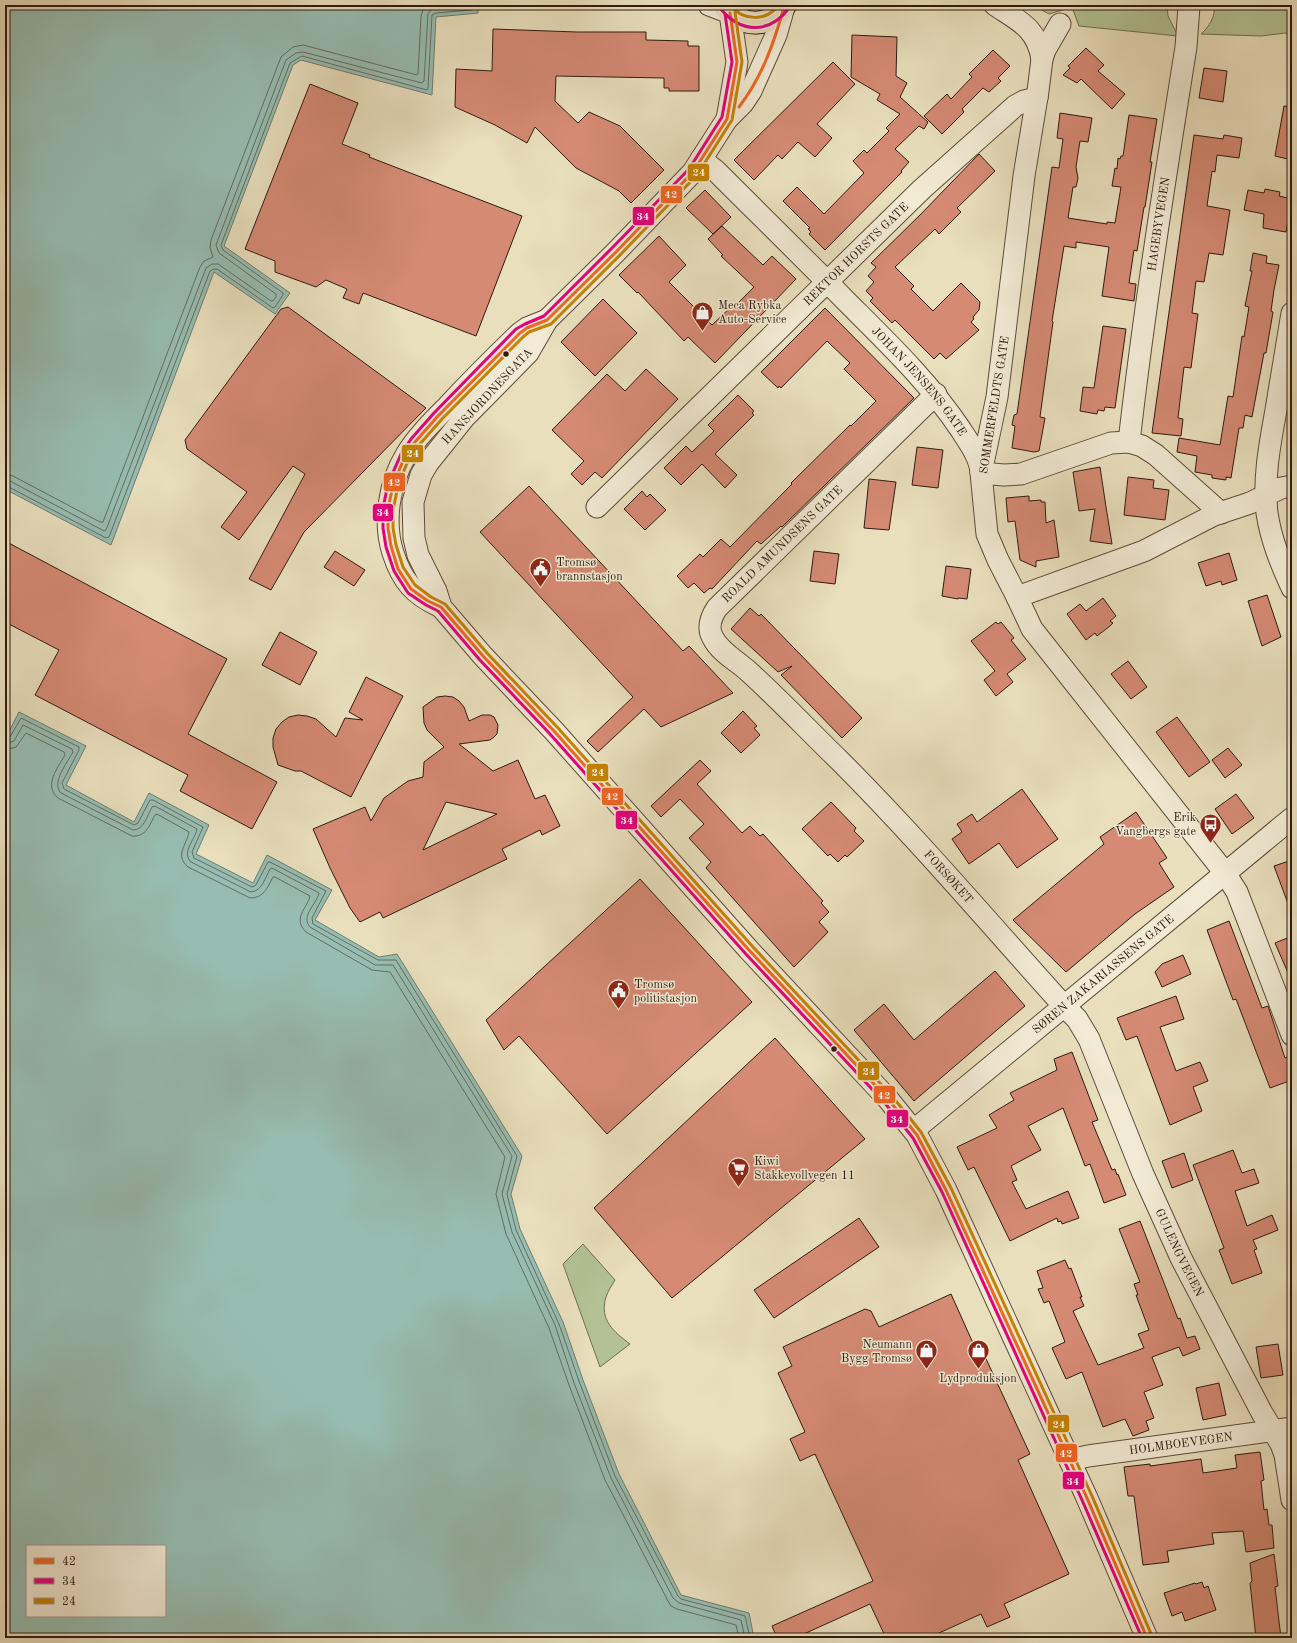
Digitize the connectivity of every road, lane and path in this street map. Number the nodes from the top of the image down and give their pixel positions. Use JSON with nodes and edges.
{"nodes":[{"id":1,"x":709,"y":5,"type":"edge"},
{"id":2,"x":995,"y":5,"type":"edge"},
{"id":3,"x":786,"y":6,"type":"edge"},
{"id":4,"x":1189,"y":6,"type":"dead end"},
{"id":5,"x":727,"y":9,"type":"edge"},
{"id":6,"x":1060,"y":24,"type":"dead end"},
{"id":7,"x":1042,"y":59,"type":"junction"},
{"id":8,"x":1037,"y":98,"type":"junction"},
{"id":9,"x":727,"y":119,"type":"junction"},
{"id":10,"x":701,"y":159,"type":"junction"},
{"id":11,"x":828,"y":282,"type":"junction"},
{"id":12,"x":1292,"y":313,"type":"edge"},
{"id":13,"x":936,"y":394,"type":"junction"},
{"id":14,"x":1129,"y":442,"type":"junction"},
{"id":15,"x":981,"y":473,"type":"junction"},
{"id":16,"x":1292,"y":486,"type":"edge"},
{"id":17,"x":1267,"y":494,"type":"junction"},
{"id":18,"x":597,"y":507,"type":"dead end"},
{"id":19,"x":1221,"y":512,"type":"junction"},
{"id":20,"x":1292,"y":588,"type":"edge"},
{"id":21,"x":1017,"y":597,"type":"junction"},
{"id":22,"x":829,"y":751,"type":"joint"},
{"id":23,"x":1292,"y":818,"type":"edge"},
{"id":24,"x":1225,"y":873,"type":"junction"},
{"id":25,"x":1063,"y":1005,"type":"junction"},
{"id":26,"x":1292,"y":1035,"type":"edge"},
{"id":27,"x":914,"y":1130,"type":"junction"},
{"id":28,"x":1283,"y":1429,"type":"edge"},
{"id":29,"x":1070,"y":1460,"type":"junction"},
{"id":30,"x":1292,"y":1500,"type":"edge"},
{"id":31,"x":1147,"y":1638,"type":"edge"}],
"edges":[{"from":1,"to":5,"type":"street"},
{"from":2,"to":7,"type":"street"},
{"from":3,"to":5,"type":"main road"},
{"from":3,"to":9,"type":"street","name":"HANSJORDNESGATA"},
{"from":4,"to":14,"type":"street","name":"HAGEBYVEGEN"},
{"from":5,"to":9,"type":"street","name":"HANSJORDNESGATA"},
{"from":6,"to":7,"type":"street","name":"SOMMERFELDTS GATE"},
{"from":7,"to":8,"type":"street","name":"SOMMERFELDTS GATE"},
{"from":8,"to":11,"type":"street","name":"REKTOR HORSTS GATE"},
{"from":8,"to":15,"type":"street","name":"SOMMERFELDTS GATE"},
{"from":9,"to":10,"type":"street","name":"HANSJORDNESGATA"},
{"from":10,"to":11,"type":"street","name":"JOHAN JENSENS GATE"},
{"from":10,"to":27,"type":"street","name":"HANSJORDNESGATA"},
{"from":11,"to":13,"type":"street","name":"JOHAN JENSENS GATE"},
{"from":11,"to":18,"type":"street","name":"REKTOR HORSTS GATE"},
{"from":12,"to":17,"type":"street"},
{"from":13,"to":15,"type":"street","name":"JOHAN JENSENS GATE"},
{"from":13,"to":22,"type":"street","name":"ROALD AMUNDSENS GATE"},
{"from":14,"to":15,"type":"street"},
{"from":14,"to":19,"type":"street"},
{"from":15,"to":21,"type":"street","name":"SOMMERFELDTS GATE"},
{"from":16,"to":17,"type":"street"},
{"from":17,"to":19,"type":"street"},
{"from":17,"to":20,"type":"street"},
{"from":19,"to":21,"type":"street"},
{"from":21,"to":24,"type":"street"},
{"from":22,"to":25,"type":"street","name":"FORSØKET"},
{"from":23,"to":24,"type":"street","name":"SØREN ZAKARIASSENS GATE"},
{"from":24,"to":25,"type":"street","name":"SØREN ZAKARIASSENS GATE"},
{"from":24,"to":26,"type":"street"},
{"from":25,"to":27,"type":"street","name":"SØREN ZAKARIASSENS GATE"},
{"from":25,"to":28,"type":"street","name":"GULENGVEGEN"},
{"from":27,"to":29,"type":"street","name":"HANSJORDNESGATA"},
{"from":28,"to":29,"type":"street","name":"HOLMBOEVEGEN"},
{"from":28,"to":30,"type":"street","name":"GULENGVEGEN"},
{"from":29,"to":31,"type":"street","name":"HANSJORDNESGATA"}]}
